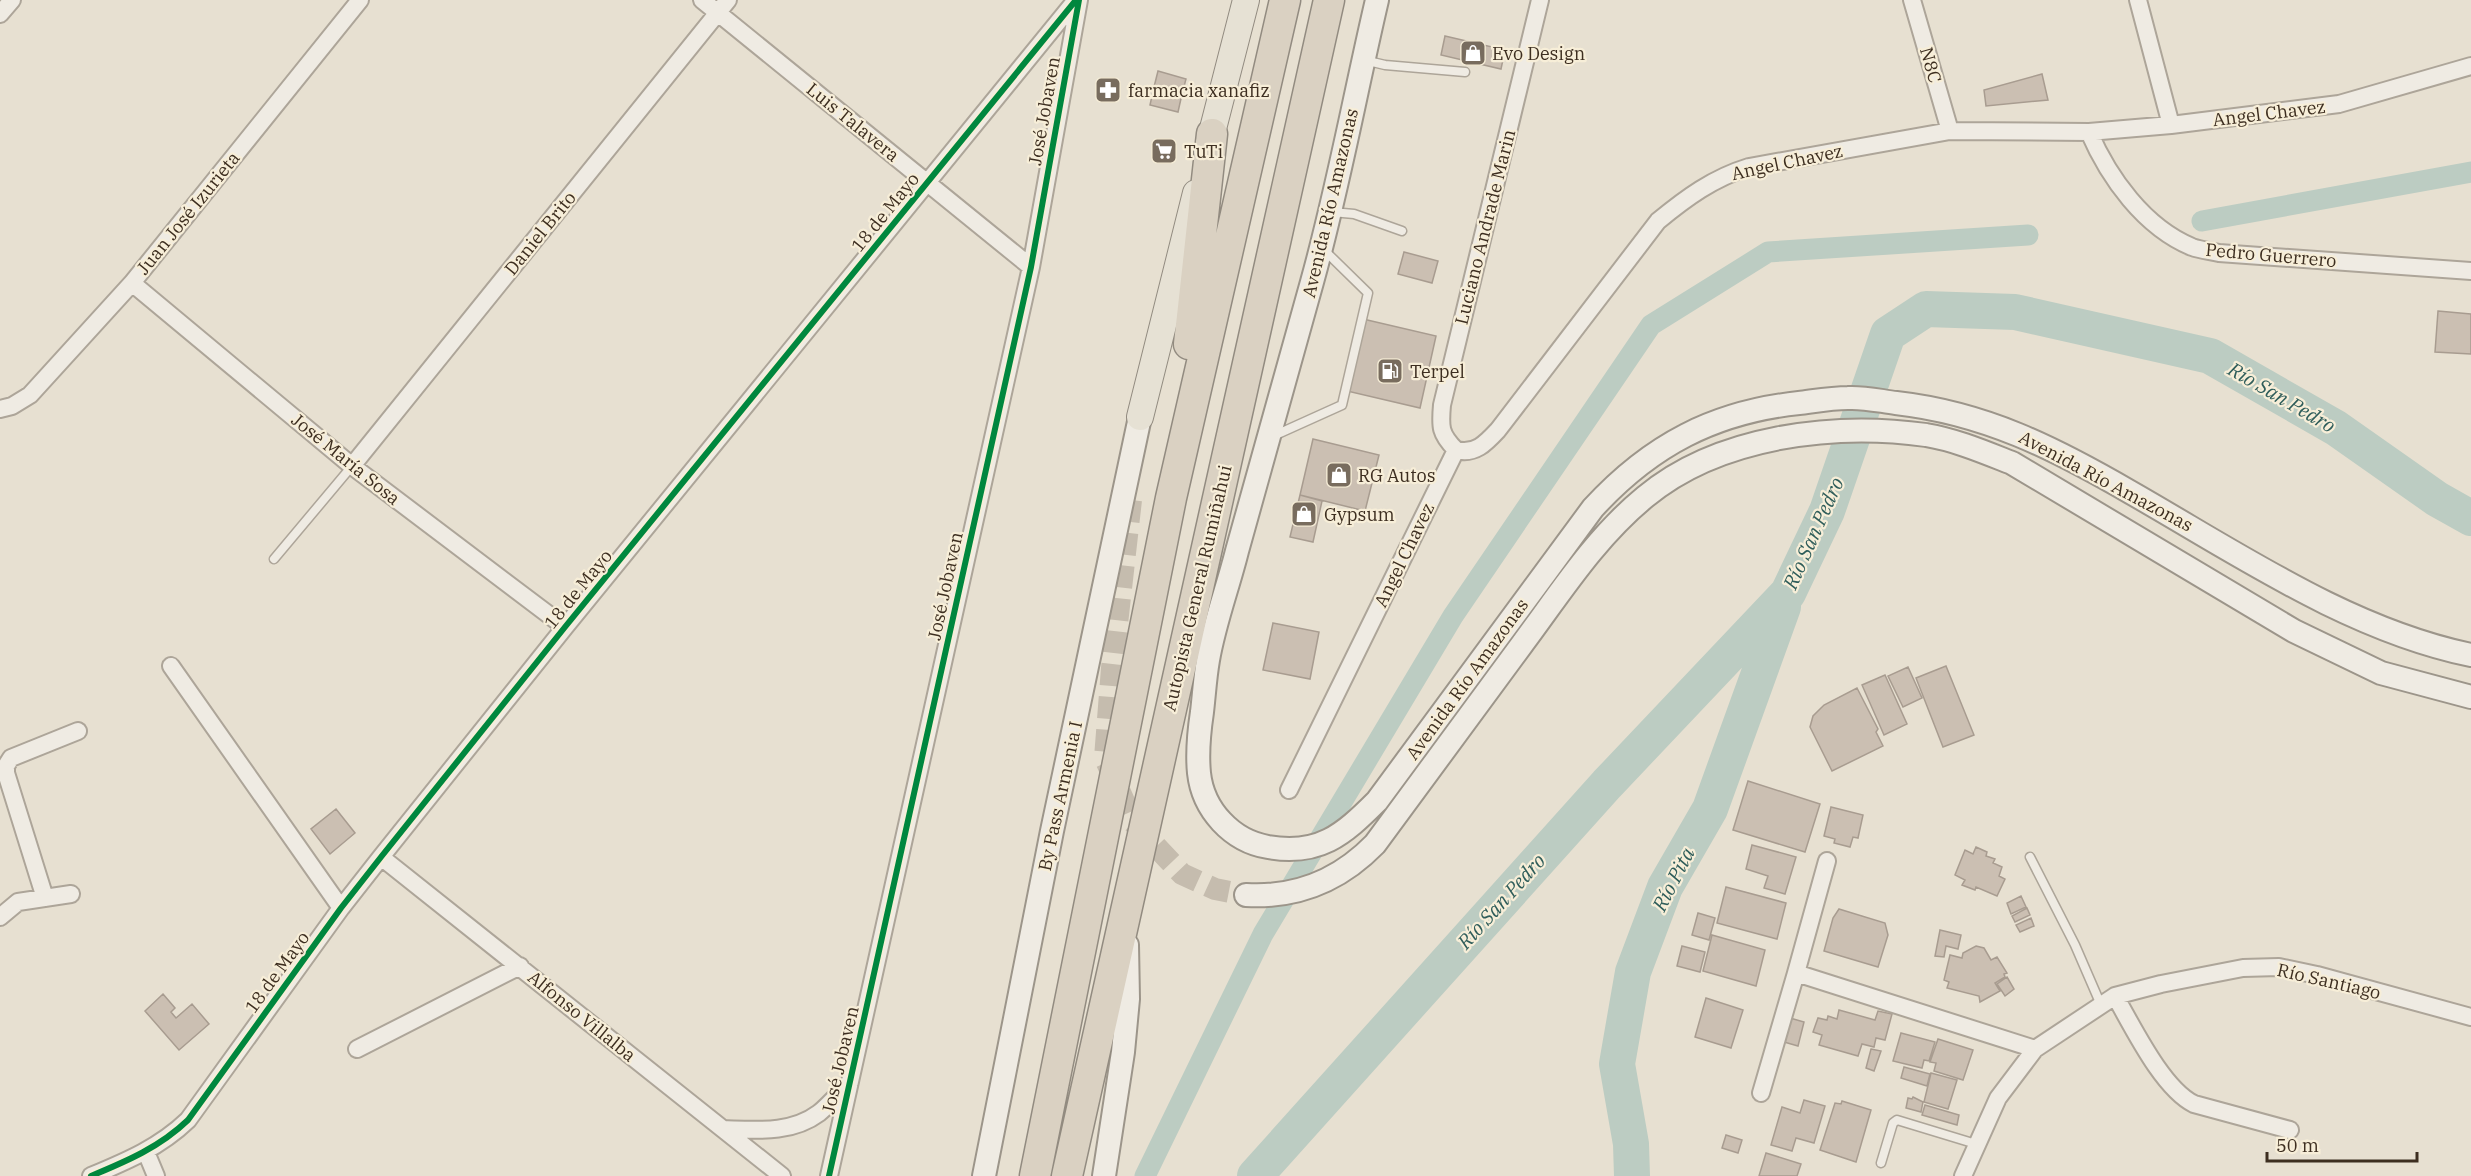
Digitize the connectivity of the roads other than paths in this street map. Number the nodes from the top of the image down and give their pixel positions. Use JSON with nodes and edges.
{"nodes":[{"id":1,"x":12,"y":0,"type":"edge"},
{"id":2,"x":360,"y":0,"type":"edge"},
{"id":3,"x":702,"y":0,"type":"edge"},
{"id":4,"x":1078,"y":0,"type":"edge"},
{"id":5,"x":1246,"y":0,"type":"edge"},
{"id":6,"x":1285,"y":0,"type":"edge"},
{"id":7,"x":1329,"y":0,"type":"edge"},
{"id":8,"x":1377,"y":0,"type":"edge"},
{"id":9,"x":1540,"y":0,"type":"edge"},
{"id":10,"x":1912,"y":0,"type":"edge"},
{"id":11,"x":2138,"y":0,"type":"edge"},
{"id":12,"x":723,"y":6,"type":"edge"},
{"id":13,"x":0,"y":15,"type":"edge"},
{"id":14,"x":1363,"y":60,"type":"junction"},
{"id":15,"x":2471,"y":66,"type":"edge"},
{"id":16,"x":1465,"y":72,"type":"dead end"},
{"id":17,"x":2171,"y":125,"type":"junction"},
{"id":18,"x":1950,"y":131,"type":"junction"},
{"id":19,"x":2089,"y":132,"type":"junction"},
{"id":20,"x":1212,"y":134,"type":"junction"},
{"id":21,"x":928,"y":183,"type":"junction"},
{"id":22,"x":1331,"y":212,"type":"junction"},
{"id":23,"x":1402,"y":231,"type":"dead end"},
{"id":24,"x":1322,"y":248,"type":"junction"},
{"id":25,"x":1031,"y":267,"type":"junction"},
{"id":26,"x":2471,"y":272,"type":"edge"},
{"id":27,"x":132,"y":283,"type":"junction"},
{"id":28,"x":0,"y":409,"type":"edge"},
{"id":29,"x":1139,"y":430,"type":"joint"},
{"id":30,"x":1268,"y":438,"type":"junction"},
{"id":31,"x":1456,"y":450,"type":"junction"},
{"id":32,"x":352,"y":466,"type":"junction"},
{"id":33,"x":1171,"y":498,"type":"junction"},
{"id":34,"x":274,"y":559,"type":"dead end"},
{"id":35,"x":565,"y":627,"type":"junction"},
{"id":36,"x":2471,"y":655,"type":"edge"},
{"id":37,"x":171,"y":666,"type":"dead end"},
{"id":38,"x":2471,"y":698,"type":"edge"},
{"id":39,"x":78,"y":731,"type":"dead end"},
{"id":40,"x":1289,"y":790,"type":"dead end"},
{"id":41,"x":381,"y":857,"type":"junction"},
{"id":42,"x":2030,"y":857,"type":"dead end"},
{"id":43,"x":1827,"y":861,"type":"dead end"},
{"id":44,"x":71,"y":894,"type":"dead end"},
{"id":45,"x":1246,"y":895,"type":"tunnel mouth"},
{"id":46,"x":45,"y":898,"type":"junction"},
{"id":47,"x":1127,"y":900,"type":"junction"},
{"id":48,"x":341,"y":908,"type":"junction"},
{"id":49,"x":0,"y":916,"type":"edge"},
{"id":50,"x":520,"y":966,"type":"junction"},
{"id":51,"x":1796,"y":973,"type":"junction"},
{"id":52,"x":2108,"y":1001,"type":"junction"},
{"id":53,"x":2471,"y":1017,"type":"edge"},
{"id":54,"x":357,"y":1049,"type":"dead end"},
{"id":55,"x":2035,"y":1049,"type":"junction"},
{"id":56,"x":851,"y":1082,"type":"junction"},
{"id":57,"x":1761,"y":1093,"type":"dead end"},
{"id":58,"x":723,"y":1129,"type":"junction"},
{"id":59,"x":2290,"y":1130,"type":"dead end"},
{"id":60,"x":1976,"y":1143,"type":"junction"},
{"id":61,"x":146,"y":1152,"type":"junction"},
{"id":62,"x":1881,"y":1163,"type":"dead end"},
{"id":63,"x":91,"y":1176,"type":"edge"},
{"id":64,"x":156,"y":1176,"type":"edge"},
{"id":65,"x":782,"y":1176,"type":"edge"},
{"id":66,"x":829,"y":1176,"type":"edge"},
{"id":67,"x":984,"y":1176,"type":"edge"},
{"id":68,"x":1035,"y":1176,"type":"edge"},
{"id":69,"x":1067,"y":1176,"type":"edge"},
{"id":70,"x":1104,"y":1176,"type":"edge"},
{"id":71,"x":1963,"y":1176,"type":"edge"}],
"edges":[{"from":1,"to":13,"type":"street"},
{"from":2,"to":27,"type":"street","name":"Juan José Izurieta"},
{"from":3,"to":12,"type":"street","name":"Luis Talavera"},
{"from":4,"to":21,"type":"street","name":"18 de Mayo"},
{"from":4,"to":25,"type":"street","name":"José Jobaven"},
{"from":5,"to":20,"type":"main road"},
{"from":6,"to":33,"type":"highway"},
{"from":7,"to":47,"type":"highway","name":"Autopista General Rumiñahui"},
{"from":8,"to":14,"type":"main road","name":"Avenida Río Amazonas"},
{"from":9,"to":31,"type":"street","name":"Luciano Andrade Marin"},
{"from":10,"to":18,"type":"street","name":"N8C"},
{"from":11,"to":17,"type":"street"},
{"from":12,"to":21,"type":"street","name":"Luis Talavera"},
{"from":12,"to":32,"type":"street","name":"Daniel Brito"},
{"from":14,"to":16,"type":"lane"},
{"from":14,"to":22,"type":"main road","name":"Avenida Río Amazonas"},
{"from":15,"to":17,"type":"street","name":"Angel Chavez"},
{"from":17,"to":19,"type":"street","name":"Angel Chavez"},
{"from":18,"to":19,"type":"street","name":"Angel Chavez"},
{"from":18,"to":31,"type":"street","name":"Angel Chavez"},
{"from":19,"to":26,"type":"street","name":"Pedro Guerrero"},
{"from":20,"to":29,"type":"main road"},
{"from":20,"to":33,"type":"highway"},
{"from":21,"to":25,"type":"street","name":"Luis Talavera"},
{"from":21,"to":35,"type":"street","name":"18 de Mayo"},
{"from":22,"to":23,"type":"lane"},
{"from":22,"to":24,"type":"main road","name":"Avenida Río Amazonas"},
{"from":24,"to":30,"type":"main road","name":"Avenida Río Amazonas"},
{"from":24,"to":30,"type":"lane"},
{"from":25,"to":56,"type":"street","name":"José Jobaven"},
{"from":27,"to":28,"type":"street","name":"Juan José Izurieta"},
{"from":27,"to":32,"type":"street","name":"José María Sosa"},
{"from":29,"to":67,"type":"main road","name":"By Pass Armenia I"},
{"from":30,"to":36,"type":"main road","name":"Avenida Río Amazonas"},
{"from":31,"to":40,"type":"street","name":"Angel Chavez"},
{"from":32,"to":34,"type":"lane"},
{"from":32,"to":35,"type":"street","name":"José María Sosa"},
{"from":33,"to":68,"type":"highway"},
{"from":35,"to":41,"type":"street","name":"18 de Mayo"},
{"from":37,"to":48,"type":"street"},
{"from":38,"to":45,"type":"main road","name":"Avenida Río Amazonas"},
{"from":39,"to":46,"type":"street"},
{"from":41,"to":48,"type":"street","name":"18 de Mayo"},
{"from":41,"to":50,"type":"street","name":"Alfonso Villalba"},
{"from":42,"to":52,"type":"lane"},
{"from":43,"to":51,"type":"street"},
{"from":44,"to":46,"type":"street"},
{"from":46,"to":49,"type":"street"},
{"from":47,"to":69,"type":"highway","name":"Autopista General Rumiñahui"},
{"from":47,"to":70,"type":"main road"},
{"from":48,"to":61,"type":"street","name":"18 de Mayo"},
{"from":50,"to":54,"type":"street"},
{"from":50,"to":58,"type":"street","name":"Alfonso Villalba"},
{"from":51,"to":55,"type":"street"},
{"from":51,"to":57,"type":"street"},
{"from":52,"to":53,"type":"street","name":"Río Santiago"},
{"from":52,"to":55,"type":"street","name":"Río Santiago"},
{"from":52,"to":59,"type":"street"},
{"from":55,"to":60,"type":"street","name":"Río Santiago"},
{"from":56,"to":58,"type":"street"},
{"from":56,"to":66,"type":"street","name":"José Jobaven"},
{"from":58,"to":65,"type":"street","name":"Alfonso Villalba"},
{"from":60,"to":62,"type":"lane"},
{"from":60,"to":71,"type":"street","name":"Río Santiago"},
{"from":61,"to":63,"type":"street","name":"18 de Mayo"},
{"from":61,"to":64,"type":"street"}]}
